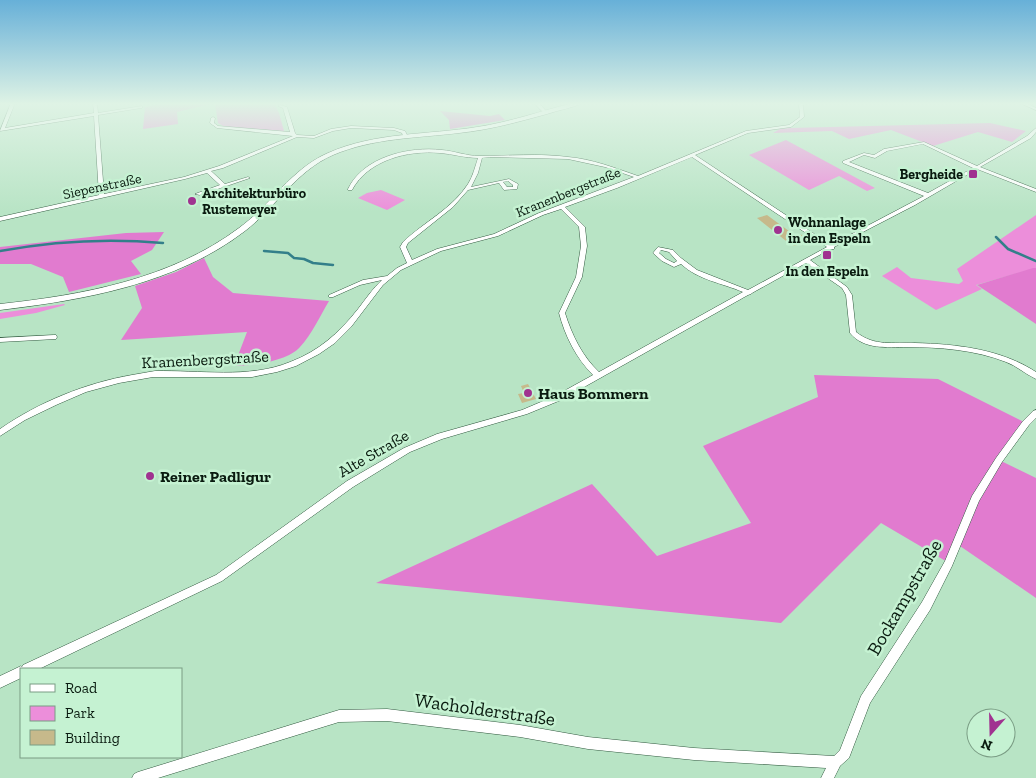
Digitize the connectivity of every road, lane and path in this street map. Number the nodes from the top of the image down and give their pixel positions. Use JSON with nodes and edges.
{"nodes":[{"id":1,"x":97,"y":139,"type":"edge"},
{"id":2,"x":284,"y":139,"type":"edge"},
{"id":3,"x":312,"y":139,"type":"edge"},
{"id":4,"x":377,"y":139,"type":"edge"},
{"id":5,"x":730,"y":139,"type":"edge"},
{"id":6,"x":1025,"y":139,"type":"edge"},
{"id":7,"x":309,"y":142,"type":"dead end"},
{"id":8,"x":692,"y":155,"type":"junction"},
{"id":9,"x":480,"y":159,"type":"junction"},
{"id":10,"x":978,"y":168,"type":"junction"},
{"id":11,"x":208,"y":171,"type":"junction"},
{"id":12,"x":637,"y":177,"type":"junction"},
{"id":13,"x":248,"y":178,"type":"dead end"},
{"id":14,"x":500,"y":181,"type":"dead end"},
{"id":15,"x":224,"y":186,"type":"junction"},
{"id":16,"x":350,"y":189,"type":"dead end"},
{"id":17,"x":467,"y":189,"type":"junction"},
{"id":18,"x":1036,"y":191,"type":"edge"},
{"id":19,"x":198,"y":194,"type":"dead end"},
{"id":20,"x":927,"y":195,"type":"junction"},
{"id":21,"x":102,"y":197,"type":"junction"},
{"id":22,"x":562,"y":207,"type":"junction"},
{"id":23,"x":0,"y":219,"type":"edge"},
{"id":24,"x":832,"y":248,"type":"junction"},
{"id":25,"x":680,"y":260,"type":"dead end"},
{"id":26,"x":806,"y":260,"type":"junction"},
{"id":27,"x":410,"y":263,"type":"junction"},
{"id":28,"x":387,"y":278,"type":"junction"},
{"id":29,"x":749,"y":294,"type":"junction"},
{"id":30,"x":331,"y":296,"type":"dead end"},
{"id":31,"x":0,"y":306,"type":"edge"},
{"id":32,"x":54,"y":336,"type":"dead end"},
{"id":33,"x":0,"y":340,"type":"edge"},
{"id":34,"x":599,"y":376,"type":"junction"},
{"id":35,"x":1036,"y":376,"type":"edge"},
{"id":36,"x":1036,"y":413,"type":"edge"},
{"id":37,"x":0,"y":433,"type":"edge"},
{"id":38,"x":29,"y":668,"type":"edge"},
{"id":39,"x":20,"y":672,"type":"edge"},
{"id":40,"x":0,"y":682,"type":"edge"},
{"id":41,"x":836,"y":762,"type":"junction"},
{"id":42,"x":138,"y":778,"type":"edge"},
{"id":43,"x":827,"y":778,"type":"edge"}],
"edges":[{"from":1,"to":21,"type":"street"},
{"from":2,"to":11,"type":"street","name":"Siepenstraße"},
{"from":3,"to":7,"type":"street","name":"Siepenstraße"},
{"from":4,"to":31,"type":"main road"},
{"from":5,"to":8,"type":"street","name":"Kranenbergstraße"},
{"from":6,"to":10,"type":"street","name":"Alte Straße"},
{"from":8,"to":12,"type":"street","name":"Kranenbergstraße"},
{"from":8,"to":24,"type":"street"},
{"from":9,"to":12,"type":"street"},
{"from":9,"to":16,"type":"street"},
{"from":9,"to":17,"type":"street"},
{"from":10,"to":18,"type":"street"},
{"from":10,"to":20,"type":"street","name":"Alte Straße"},
{"from":10,"to":20,"type":"street"},
{"from":11,"to":15,"type":"street"},
{"from":11,"to":21,"type":"street","name":"Siepenstraße"},
{"from":12,"to":22,"type":"street","name":"Kranenbergstraße"},
{"from":13,"to":15,"type":"street"},
{"from":14,"to":17,"type":"street"},
{"from":15,"to":19,"type":"street"},
{"from":17,"to":27,"type":"street"},
{"from":20,"to":24,"type":"street","name":"Alte Straße"},
{"from":21,"to":23,"type":"street","name":"Siepenstraße"},
{"from":22,"to":27,"type":"street","name":"Kranenbergstraße"},
{"from":22,"to":34,"type":"street"},
{"from":24,"to":26,"type":"street","name":"Alte Straße"},
{"from":25,"to":29,"type":"street"},
{"from":26,"to":29,"type":"street","name":"Alte Straße"},
{"from":26,"to":35,"type":"street"},
{"from":27,"to":28,"type":"street","name":"Kranenbergstraße"},
{"from":28,"to":30,"type":"street","name":"Kranenbergstraße"},
{"from":28,"to":37,"type":"street","name":"Kranenbergstraße"},
{"from":29,"to":34,"type":"street","name":"Alte Straße"},
{"from":32,"to":33,"type":"street"},
{"from":34,"to":38,"type":"street","name":"Alte Straße"},
{"from":36,"to":41,"type":"street","name":"Bockampstraße"},
{"from":39,"to":40,"type":"street"},
{"from":41,"to":42,"type":"street","name":"Wacholderstraße"},
{"from":41,"to":43,"type":"street","name":"Bockampstraße"}]}
